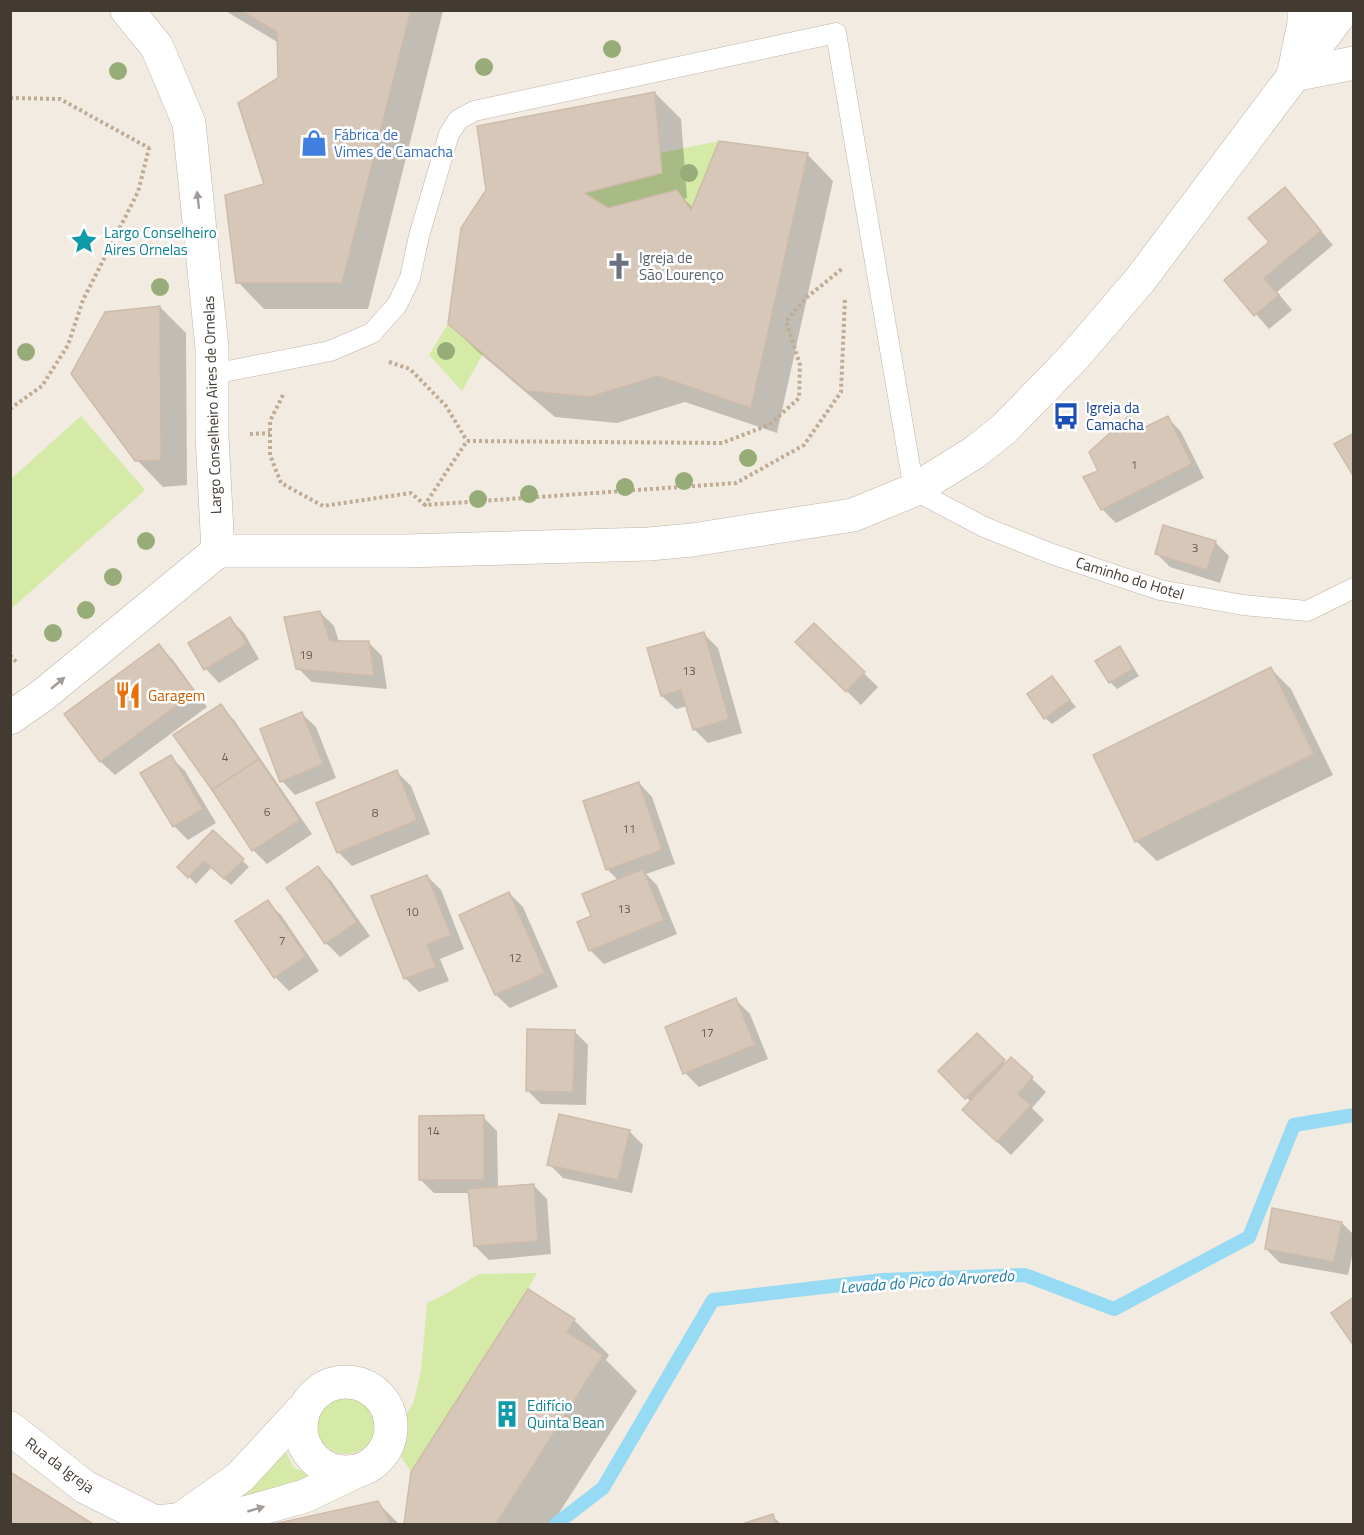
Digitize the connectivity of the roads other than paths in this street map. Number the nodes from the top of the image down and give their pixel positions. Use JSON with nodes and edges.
{"nodes":[{"id":1,"x":128,"y":10,"type":"edge"},
{"id":2,"x":1304,"y":10,"type":"edge"},
{"id":3,"x":1343,"y":10,"type":"edge"},
{"id":4,"x":1353,"y":63,"type":"edge"},
{"id":5,"x":1293,"y":75,"type":"junction"},
{"id":6,"x":213,"y":374,"type":"junction"},
{"id":7,"x":914,"y":490,"type":"junction"},
{"id":8,"x":218,"y":551,"type":"junction"},
{"id":9,"x":1353,"y":588,"type":"edge"},
{"id":10,"x":10,"y":718,"type":"edge"},
{"id":11,"x":303,"y":1410,"type":"junction"},
{"id":12,"x":10,"y":1428,"type":"edge"},
{"id":13,"x":353,"y":1473,"type":"junction"},
{"id":14,"x":177,"y":1521,"type":"junction"}],
"edges":[{"from":6,"to":1,"type":"street","name":"Largo Conselheiro Aires de Ornelas","one_way":true},
{"from":2,"to":5,"type":"street"},
{"from":3,"to":5,"type":"street"},
{"from":4,"to":5,"type":"street"},
{"from":5,"to":7,"type":"street"},
{"from":6,"to":7,"type":"lane"},
{"from":6,"to":8,"type":"street","name":"Largo Conselheiro Aires de Ornelas"},
{"from":7,"to":8,"type":"street"},
{"from":7,"to":9,"type":"lane","name":"Caminho do Hotel"},
{"from":10,"to":8,"type":"street","one_way":true},
{"from":11,"to":13,"type":"street"},
{"from":11,"to":13,"type":"street"},
{"from":11,"to":14,"type":"street"},
{"from":12,"to":14,"type":"street","name":"Rua da Igreja"},
{"from":14,"to":13,"type":"street","name":"Rua da Igreja","one_way":true}]}
